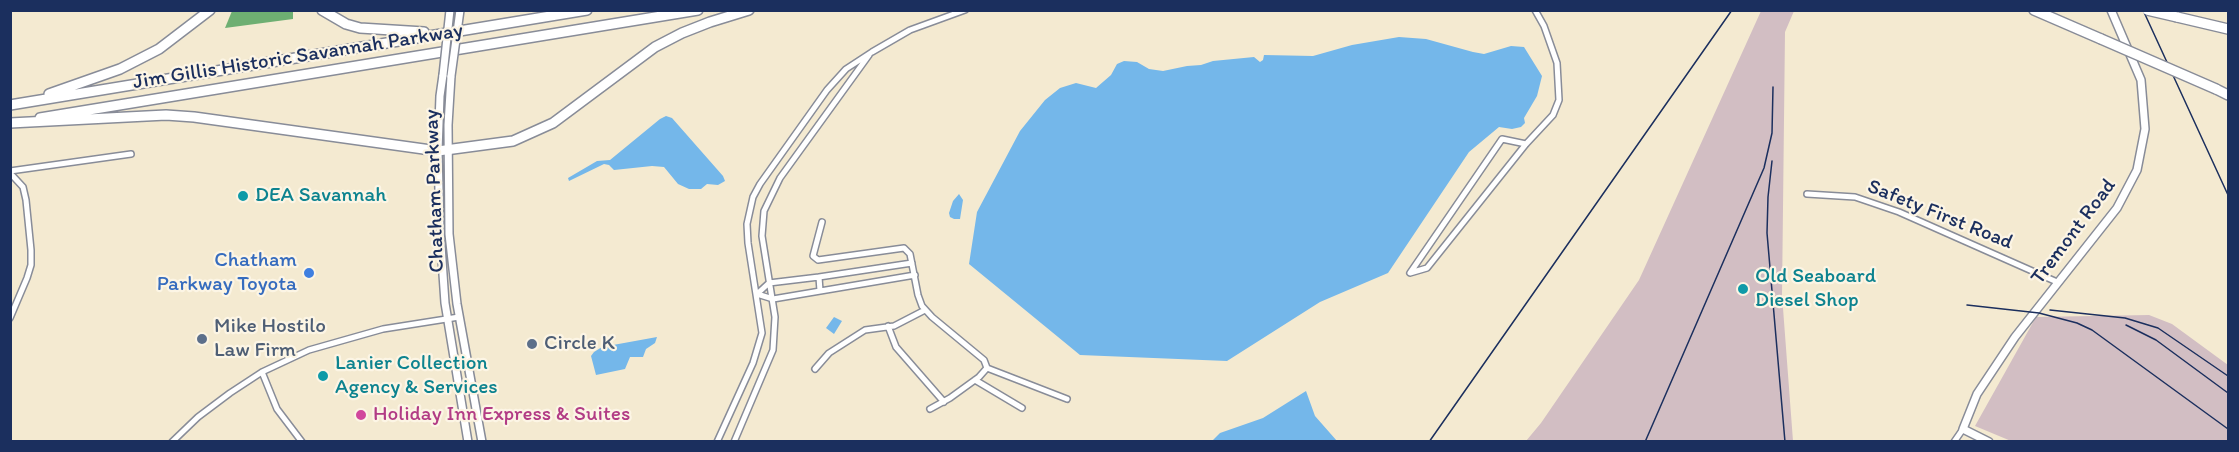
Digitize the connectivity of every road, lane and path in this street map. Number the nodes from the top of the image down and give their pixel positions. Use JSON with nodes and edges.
{"nodes":[{"id":1,"x":210,"y":10,"type":"edge"},
{"id":2,"x":322,"y":10,"type":"edge"},
{"id":3,"x":450,"y":10,"type":"edge"},
{"id":4,"x":460,"y":10,"type":"edge"},
{"id":5,"x":588,"y":10,"type":"edge"},
{"id":6,"x":698,"y":10,"type":"edge"},
{"id":7,"x":749,"y":10,"type":"edge"},
{"id":8,"x":965,"y":10,"type":"edge"},
{"id":9,"x":1535,"y":10,"type":"edge"},
{"id":10,"x":2034,"y":10,"type":"edge"},
{"id":11,"x":2111,"y":10,"type":"edge"},
{"id":12,"x":2147,"y":10,"type":"edge"},
{"id":13,"x":2229,"y":29,"type":"edge"},
{"id":14,"x":438,"y":33,"type":"junction"},
{"id":15,"x":872,"y":52,"type":"junction"},
{"id":16,"x":447,"y":76,"type":"junction"},
{"id":17,"x":2229,"y":95,"type":"edge"},
{"id":18,"x":14,"y":104,"type":"edge"},
{"id":19,"x":10,"y":123,"type":"edge"},
{"id":20,"x":1526,"y":144,"type":"junction"},
{"id":21,"x":443,"y":151,"type":"junction"},
{"id":22,"x":131,"y":154,"type":"dead end"},
{"id":23,"x":10,"y":172,"type":"edge"},
{"id":24,"x":1807,"y":194,"type":"dead end"},
{"id":25,"x":822,"y":222,"type":"dead end"},
{"id":26,"x":912,"y":263,"type":"junction"},
{"id":27,"x":915,"y":275,"type":"junction"},
{"id":28,"x":819,"y":277,"type":"junction"},
{"id":29,"x":2057,"y":282,"type":"junction"},
{"id":30,"x":770,"y":283,"type":"junction"},
{"id":31,"x":820,"y":291,"type":"junction"},
{"id":32,"x":757,"y":294,"type":"junction"},
{"id":33,"x":773,"y":299,"type":"junction"},
{"id":34,"x":926,"y":310,"type":"junction"},
{"id":35,"x":459,"y":317,"type":"junction"},
{"id":36,"x":10,"y":318,"type":"edge"},
{"id":37,"x":448,"y":319,"type":"junction"},
{"id":38,"x":888,"y":326,"type":"junction"},
{"id":39,"x":987,"y":368,"type":"junction"},
{"id":40,"x":815,"y":369,"type":"dead end"},
{"id":41,"x":262,"y":372,"type":"junction"},
{"id":42,"x":975,"y":380,"type":"junction"},
{"id":43,"x":1066,"y":399,"type":"dead end"},
{"id":44,"x":944,"y":402,"type":"junction"},
{"id":45,"x":1022,"y":408,"type":"dead end"},
{"id":46,"x":930,"y":409,"type":"dead end"},
{"id":47,"x":1963,"y":429,"type":"junction"},
{"id":48,"x":172,"y":441,"type":"edge"},
{"id":49,"x":302,"y":441,"type":"edge"},
{"id":50,"x":468,"y":441,"type":"edge"},
{"id":51,"x":482,"y":441,"type":"edge"},
{"id":52,"x":717,"y":441,"type":"edge"},
{"id":53,"x":734,"y":441,"type":"edge"},
{"id":54,"x":1954,"y":441,"type":"edge"},
{"id":55,"x":1989,"y":441,"type":"edge"}],
"edges":[{"from":1,"to":18,"type":"highway"},
{"from":2,"to":14,"type":"highway"},
{"from":3,"to":16,"type":"main road","name":"Chatham Parkway","bridge":true},
{"from":4,"to":16,"type":"main road","name":"Chatham Parkway","bridge":true},
{"from":5,"to":14,"type":"highway","name":"Jim Gillis Historic Savannah Parkway"},
{"from":6,"to":19,"type":"highway","name":"Jim Gillis Historic Savannah Parkway"},
{"from":7,"to":21,"type":"highway"},
{"from":8,"to":15,"type":"street"},
{"from":9,"to":20,"type":"street"},
{"from":10,"to":17,"type":"highway","bridge":true},
{"from":11,"to":29,"type":"main road","name":"Tremont Road"},
{"from":12,"to":13,"type":"highway","bridge":true},
{"from":14,"to":18,"type":"highway","name":"Jim Gillis Historic Savannah Parkway"},
{"from":15,"to":30,"type":"street"},
{"from":15,"to":32,"type":"street"},
{"from":16,"to":21,"type":"main road","name":"Chatham Parkway"},
{"from":19,"to":21,"type":"highway"},
{"from":20,"to":20,"type":"street"},
{"from":21,"to":35,"type":"main road","name":"Chatham Parkway"},
{"from":21,"to":37,"type":"main road","name":"Chatham Parkway"},
{"from":22,"to":23,"type":"street"},
{"from":23,"to":36,"type":"street"},
{"from":24,"to":29,"type":"street","name":"Safety First Road"},
{"from":25,"to":26,"type":"street"},
{"from":26,"to":27,"type":"street"},
{"from":26,"to":28,"type":"street"},
{"from":27,"to":31,"type":"street"},
{"from":27,"to":34,"type":"street"},
{"from":28,"to":30,"type":"street"},
{"from":28,"to":31,"type":"street"},
{"from":29,"to":47,"type":"main road","name":"Tremont Road"},
{"from":30,"to":32,"type":"street"},
{"from":30,"to":33,"type":"street"},
{"from":31,"to":33,"type":"street"},
{"from":32,"to":33,"type":"street"},
{"from":32,"to":52,"type":"street"},
{"from":33,"to":53,"type":"street"},
{"from":34,"to":38,"type":"street"},
{"from":34,"to":39,"type":"street"},
{"from":35,"to":37,"type":"street"},
{"from":35,"to":51,"type":"main road","name":"Chatham Parkway"},
{"from":37,"to":41,"type":"street"},
{"from":37,"to":50,"type":"main road","name":"Chatham Parkway"},
{"from":38,"to":40,"type":"street"},
{"from":38,"to":44,"type":"street"},
{"from":39,"to":42,"type":"street"},
{"from":39,"to":43,"type":"street"},
{"from":41,"to":48,"type":"street"},
{"from":41,"to":49,"type":"street"},
{"from":42,"to":44,"type":"street"},
{"from":42,"to":45,"type":"street"},
{"from":44,"to":46,"type":"street"},
{"from":47,"to":54,"type":"street"},
{"from":47,"to":55,"type":"main road"}]}
